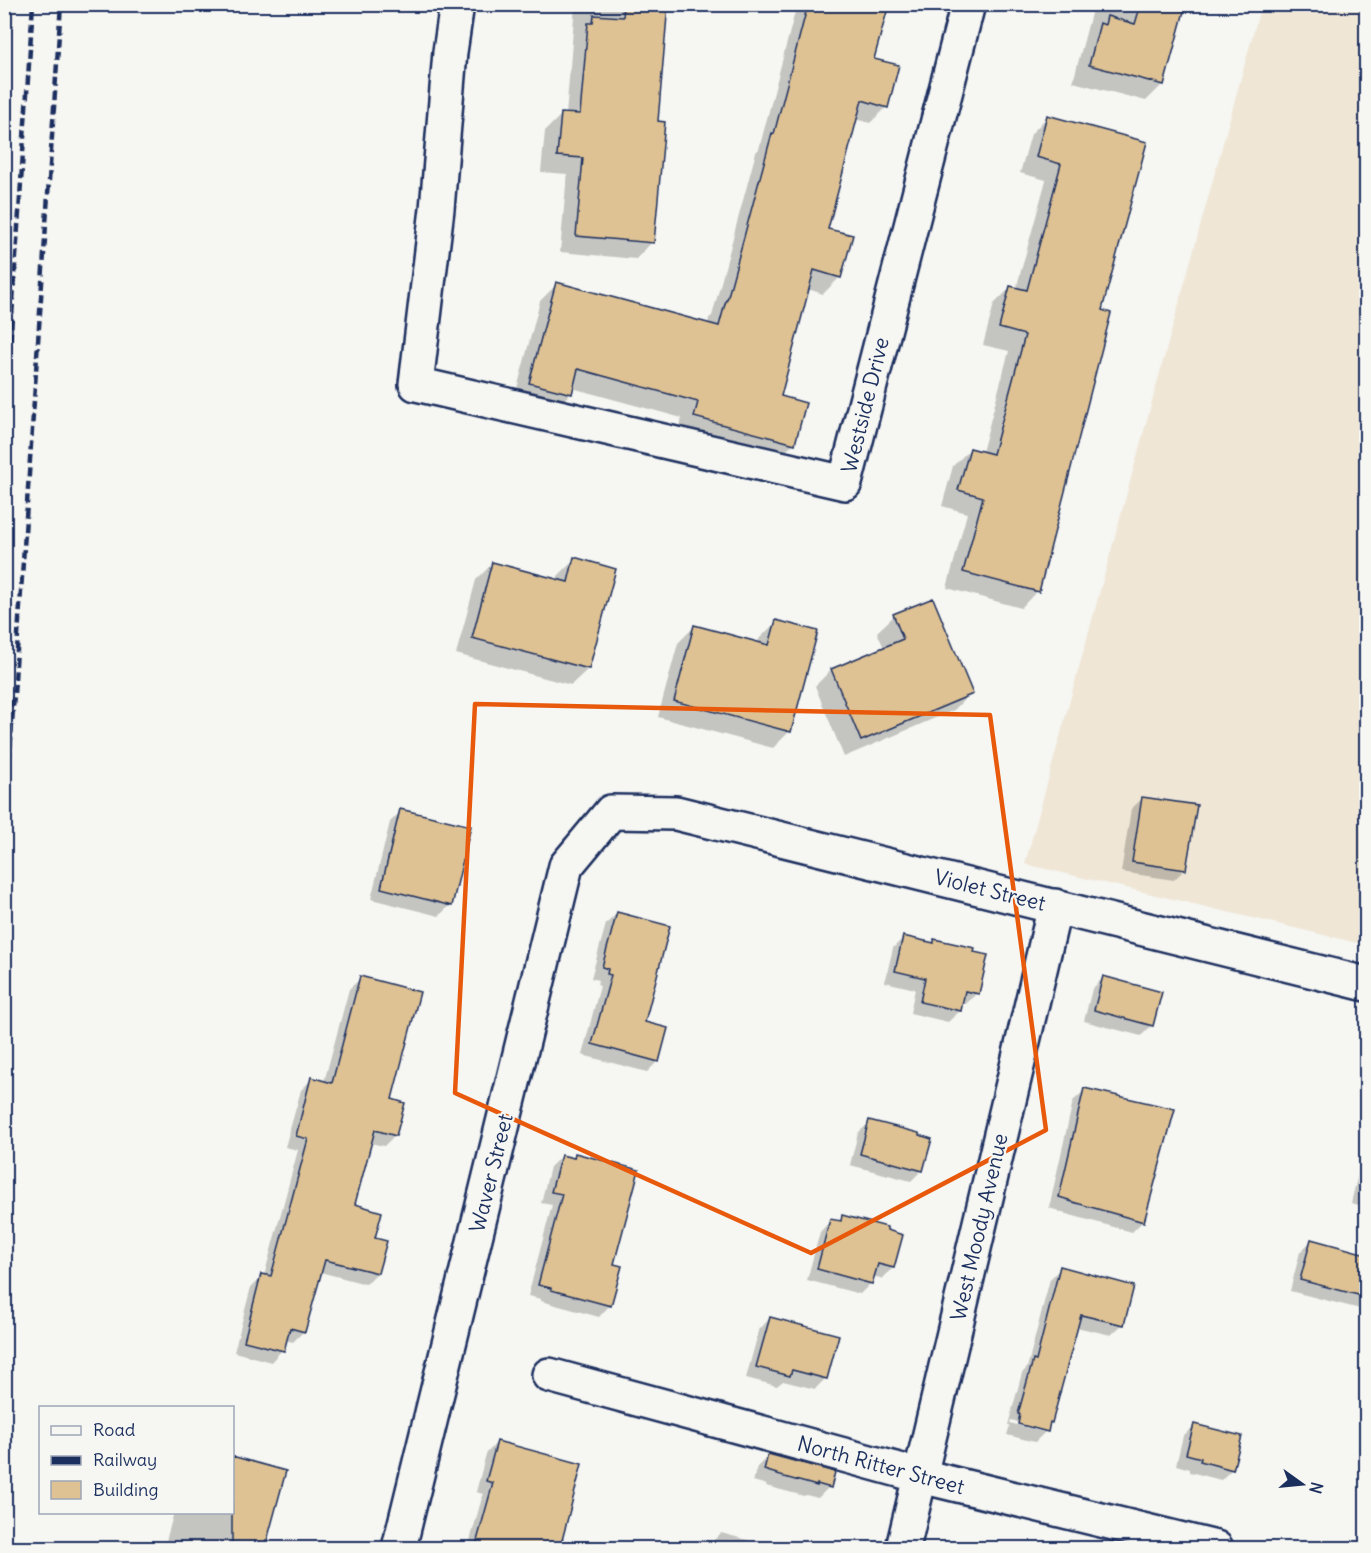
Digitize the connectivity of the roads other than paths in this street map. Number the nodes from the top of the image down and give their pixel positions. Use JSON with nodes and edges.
{"nodes":[{"id":1,"x":457,"y":4,"type":"edge"},
{"id":2,"x":968,"y":4,"type":"edge"},
{"id":3,"x":611,"y":812,"type":"joint"},
{"id":4,"x":1055,"y":906,"type":"junction"},
{"id":5,"x":1366,"y":984,"type":"edge"},
{"id":6,"x":549,"y":1375,"type":"dead end"},
{"id":7,"x":921,"y":1476,"type":"junction"},
{"id":8,"x":399,"y":1548,"type":"edge"},
{"id":9,"x":903,"y":1548,"type":"edge"},
{"id":10,"x":1216,"y":1548,"type":"edge"}],
"edges":[{"from":1,"to":2,"type":"street","name":"Westside Drive"},
{"from":3,"to":4,"type":"street","name":"Violet Street"},
{"from":3,"to":8,"type":"street","name":"Waver Street"},
{"from":4,"to":5,"type":"street","name":"Violet Street"},
{"from":4,"to":7,"type":"street","name":"West Moody Avenue"},
{"from":6,"to":7,"type":"street","name":"North Ritter Street"},
{"from":7,"to":9,"type":"street","name":"West Moody Avenue"},
{"from":7,"to":10,"type":"street","name":"North Ritter Street"}]}
